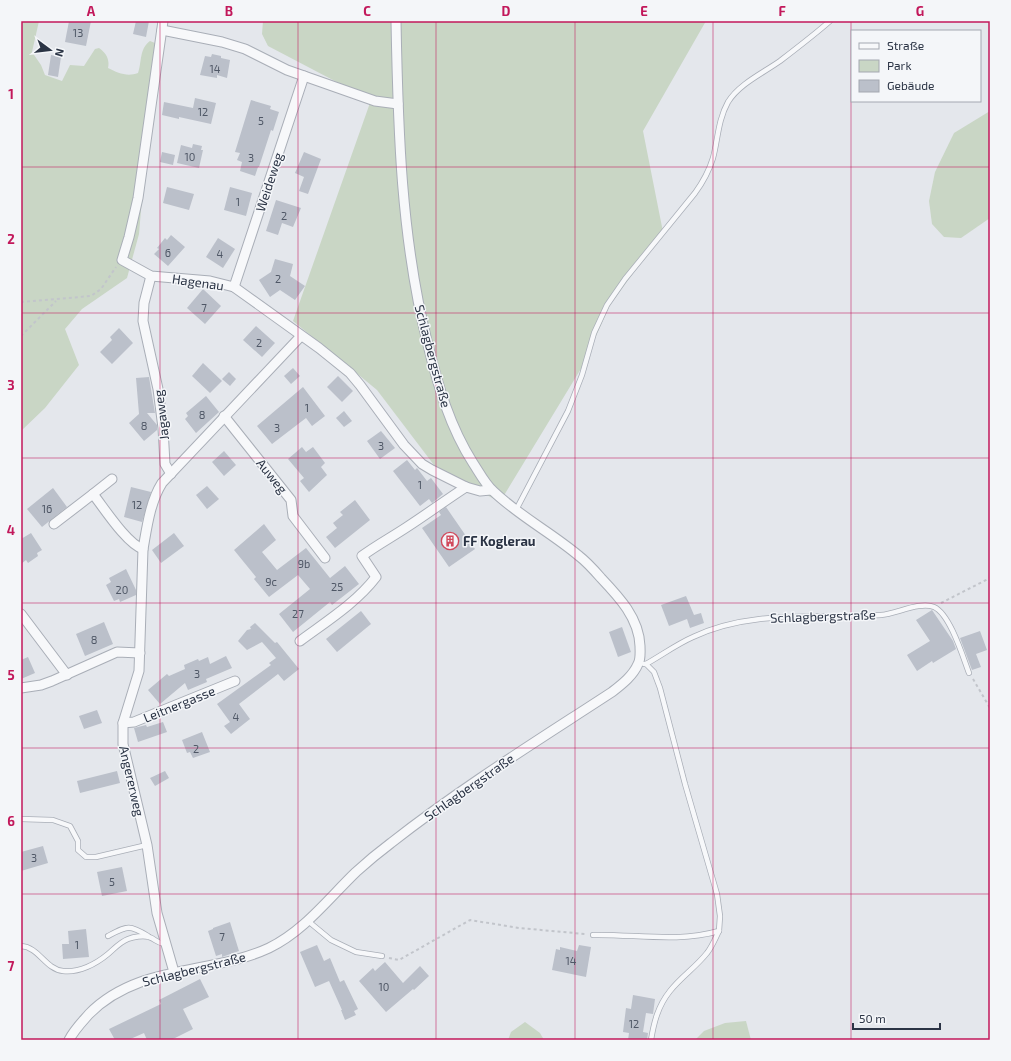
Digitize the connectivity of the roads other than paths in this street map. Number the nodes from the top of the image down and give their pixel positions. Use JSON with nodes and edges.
{"nodes":[{"id":1,"x":396,"y":21,"type":"edge"},
{"id":2,"x":830,"y":21,"type":"edge"},
{"id":3,"x":162,"y":25,"type":"edge"},
{"id":4,"x":304,"y":76,"type":"junction"},
{"id":5,"x":398,"y":104,"type":"junction"},
{"id":6,"x":151,"y":276,"type":"junction"},
{"id":7,"x":234,"y":287,"type":"junction"},
{"id":8,"x":301,"y":336,"type":"junction"},
{"id":9,"x":224,"y":416,"type":"junction"},
{"id":10,"x":170,"y":474,"type":"junction"},
{"id":11,"x":112,"y":479,"type":"dead end"},
{"id":12,"x":466,"y":487,"type":"junction"},
{"id":13,"x":491,"y":490,"type":"junction"},
{"id":14,"x":93,"y":494,"type":"junction"},
{"id":15,"x":516,"y":510,"type":"junction"},
{"id":16,"x":54,"y":524,"type":"dead end"},
{"id":17,"x":143,"y":549,"type":"junction"},
{"id":18,"x":325,"y":558,"type":"dead end"},
{"id":19,"x":21,"y":614,"type":"edge"},
{"id":20,"x":300,"y":641,"type":"dead end"},
{"id":21,"x":140,"y":653,"type":"junction"},
{"id":22,"x":642,"y":664,"type":"junction"},
{"id":23,"x":969,"y":673,"type":"road end"},
{"id":24,"x":67,"y":675,"type":"junction"},
{"id":25,"x":235,"y":681,"type":"dead end"},
{"id":26,"x":21,"y":688,"type":"edge"},
{"id":27,"x":123,"y":723,"type":"junction"},
{"id":28,"x":21,"y":819,"type":"edge"},
{"id":29,"x":147,"y":845,"type":"junction"},
{"id":30,"x":308,"y":921,"type":"junction"},
{"id":31,"x":718,"y":931,"type":"junction"},
{"id":32,"x":593,"y":935,"type":"road end"},
{"id":33,"x":108,"y":936,"type":"dead end"},
{"id":34,"x":150,"y":937,"type":"junction"},
{"id":35,"x":166,"y":944,"type":"junction"},
{"id":36,"x":21,"y":946,"type":"edge"},
{"id":37,"x":382,"y":956,"type":"road end"},
{"id":38,"x":174,"y":972,"type":"junction"},
{"id":39,"x":69,"y":1040,"type":"edge"},
{"id":40,"x":651,"y":1040,"type":"edge"}],
"edges":[{"from":1,"to":5,"type":"street","name":"Schlagbergstraße"},
{"from":2,"to":15,"type":"lane"},
{"from":3,"to":4,"type":"street"},
{"from":3,"to":6,"type":"street","name":"Hagenau"},
{"from":4,"to":5,"type":"street"},
{"from":4,"to":7,"type":"street","name":"Weideweg"},
{"from":5,"to":13,"type":"street","name":"Schlagbergstraße"},
{"from":6,"to":7,"type":"street","name":"Hagenau"},
{"from":6,"to":10,"type":"street","name":"Jagaweg"},
{"from":7,"to":8,"type":"street","name":"Hagenau"},
{"from":8,"to":9,"type":"street"},
{"from":8,"to":12,"type":"street","name":"Hagenau"},
{"from":9,"to":10,"type":"street"},
{"from":9,"to":18,"type":"street","name":"Auweg"},
{"from":10,"to":17,"type":"street"},
{"from":11,"to":14,"type":"street"},
{"from":12,"to":13,"type":"street","name":"Hagenau"},
{"from":12,"to":20,"type":"street"},
{"from":13,"to":15,"type":"street","name":"Schlagbergstraße"},
{"from":14,"to":16,"type":"street"},
{"from":14,"to":17,"type":"street"},
{"from":15,"to":22,"type":"street","name":"Schlagbergstraße"},
{"from":17,"to":21,"type":"street"},
{"from":19,"to":24,"type":"street"},
{"from":21,"to":24,"type":"street"},
{"from":21,"to":27,"type":"street","name":"Angererweg"},
{"from":22,"to":23,"type":"lane","name":"Schlagbergstraße"},
{"from":22,"to":30,"type":"street","name":"Schlagbergstraße"},
{"from":22,"to":31,"type":"lane"},
{"from":24,"to":26,"type":"street"},
{"from":25,"to":27,"type":"street","name":"Leitnergasse"},
{"from":27,"to":29,"type":"street","name":"Angererweg"},
{"from":28,"to":29,"type":"lane"},
{"from":29,"to":35,"type":"street","name":"Angererweg"},
{"from":30,"to":37,"type":"lane"},
{"from":30,"to":38,"type":"street","name":"Schlagbergstraße"},
{"from":31,"to":32,"type":"lane"},
{"from":31,"to":40,"type":"lane"},
{"from":33,"to":34,"type":"lane"},
{"from":34,"to":35,"type":"lane"},
{"from":34,"to":36,"type":"lane"},
{"from":35,"to":38,"type":"street","name":"Angererweg"},
{"from":38,"to":39,"type":"street","name":"Schlagbergstraße"}]}
